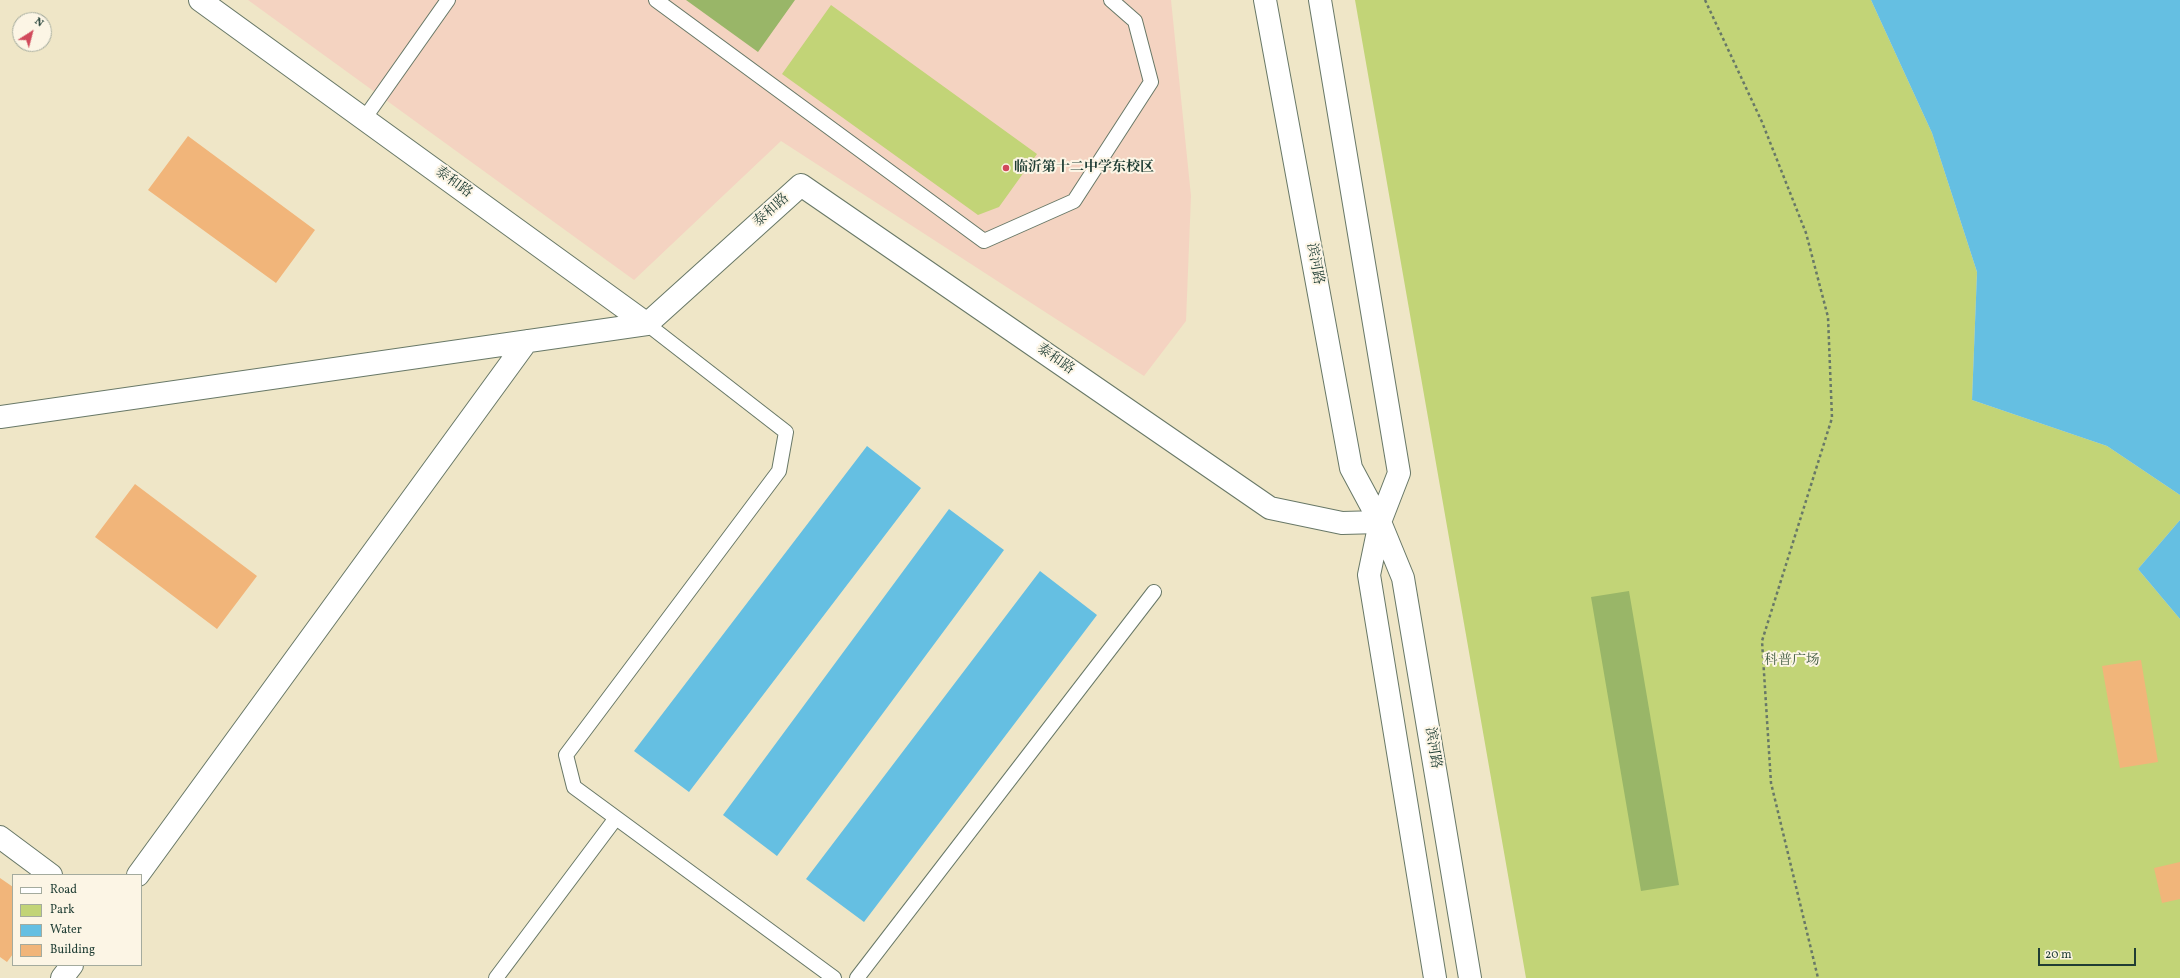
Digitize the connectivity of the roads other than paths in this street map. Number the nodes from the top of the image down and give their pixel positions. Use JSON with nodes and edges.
{"nodes":[{"id":1,"x":200,"y":0,"type":"edge"},
{"id":2,"x":448,"y":0,"type":"edge"},
{"id":3,"x":656,"y":0,"type":"edge"},
{"id":4,"x":1111,"y":0,"type":"edge"},
{"id":5,"x":1265,"y":0,"type":"edge"},
{"id":6,"x":1320,"y":0,"type":"edge"},
{"id":7,"x":364,"y":119,"type":"junction"},
{"id":8,"x":647,"y":324,"type":"junction"},
{"id":9,"x":527,"y":341,"type":"junction"},
{"id":10,"x":0,"y":417,"type":"edge"},
{"id":11,"x":1380,"y":522,"type":"junction"},
{"id":12,"x":1154,"y":592,"type":"dead end"},
{"id":13,"x":616,"y":818,"type":"junction"},
{"id":14,"x":0,"y":837,"type":"edge"},
{"id":15,"x":50,"y":874,"type":"edge"},
{"id":16,"x":139,"y":874,"type":"edge"},
{"id":17,"x":71,"y":966,"type":"edge"},
{"id":18,"x":62,"y":978,"type":"edge"},
{"id":19,"x":496,"y":978,"type":"edge"},
{"id":20,"x":834,"y":978,"type":"edge"},
{"id":21,"x":857,"y":978,"type":"edge"},
{"id":22,"x":1435,"y":978,"type":"edge"},
{"id":23,"x":1470,"y":978,"type":"edge"}],
"edges":[{"from":1,"to":7,"type":"street","name":"泰和路"},
{"from":2,"to":7,"type":"lane"},
{"from":3,"to":4,"type":"lane"},
{"from":5,"to":11,"type":"street","name":"滨河路"},
{"from":6,"to":11,"type":"street"},
{"from":7,"to":8,"type":"street","name":"泰和路"},
{"from":8,"to":9,"type":"street"},
{"from":8,"to":11,"type":"street","name":"泰和路"},
{"from":8,"to":13,"type":"lane"},
{"from":9,"to":10,"type":"street"},
{"from":9,"to":16,"type":"street"},
{"from":11,"to":22,"type":"street"},
{"from":11,"to":23,"type":"street","name":"滨河路"},
{"from":12,"to":21,"type":"lane"},
{"from":13,"to":19,"type":"lane"},
{"from":13,"to":20,"type":"lane"},
{"from":14,"to":15,"type":"street"},
{"from":17,"to":18,"type":"street"}]}
